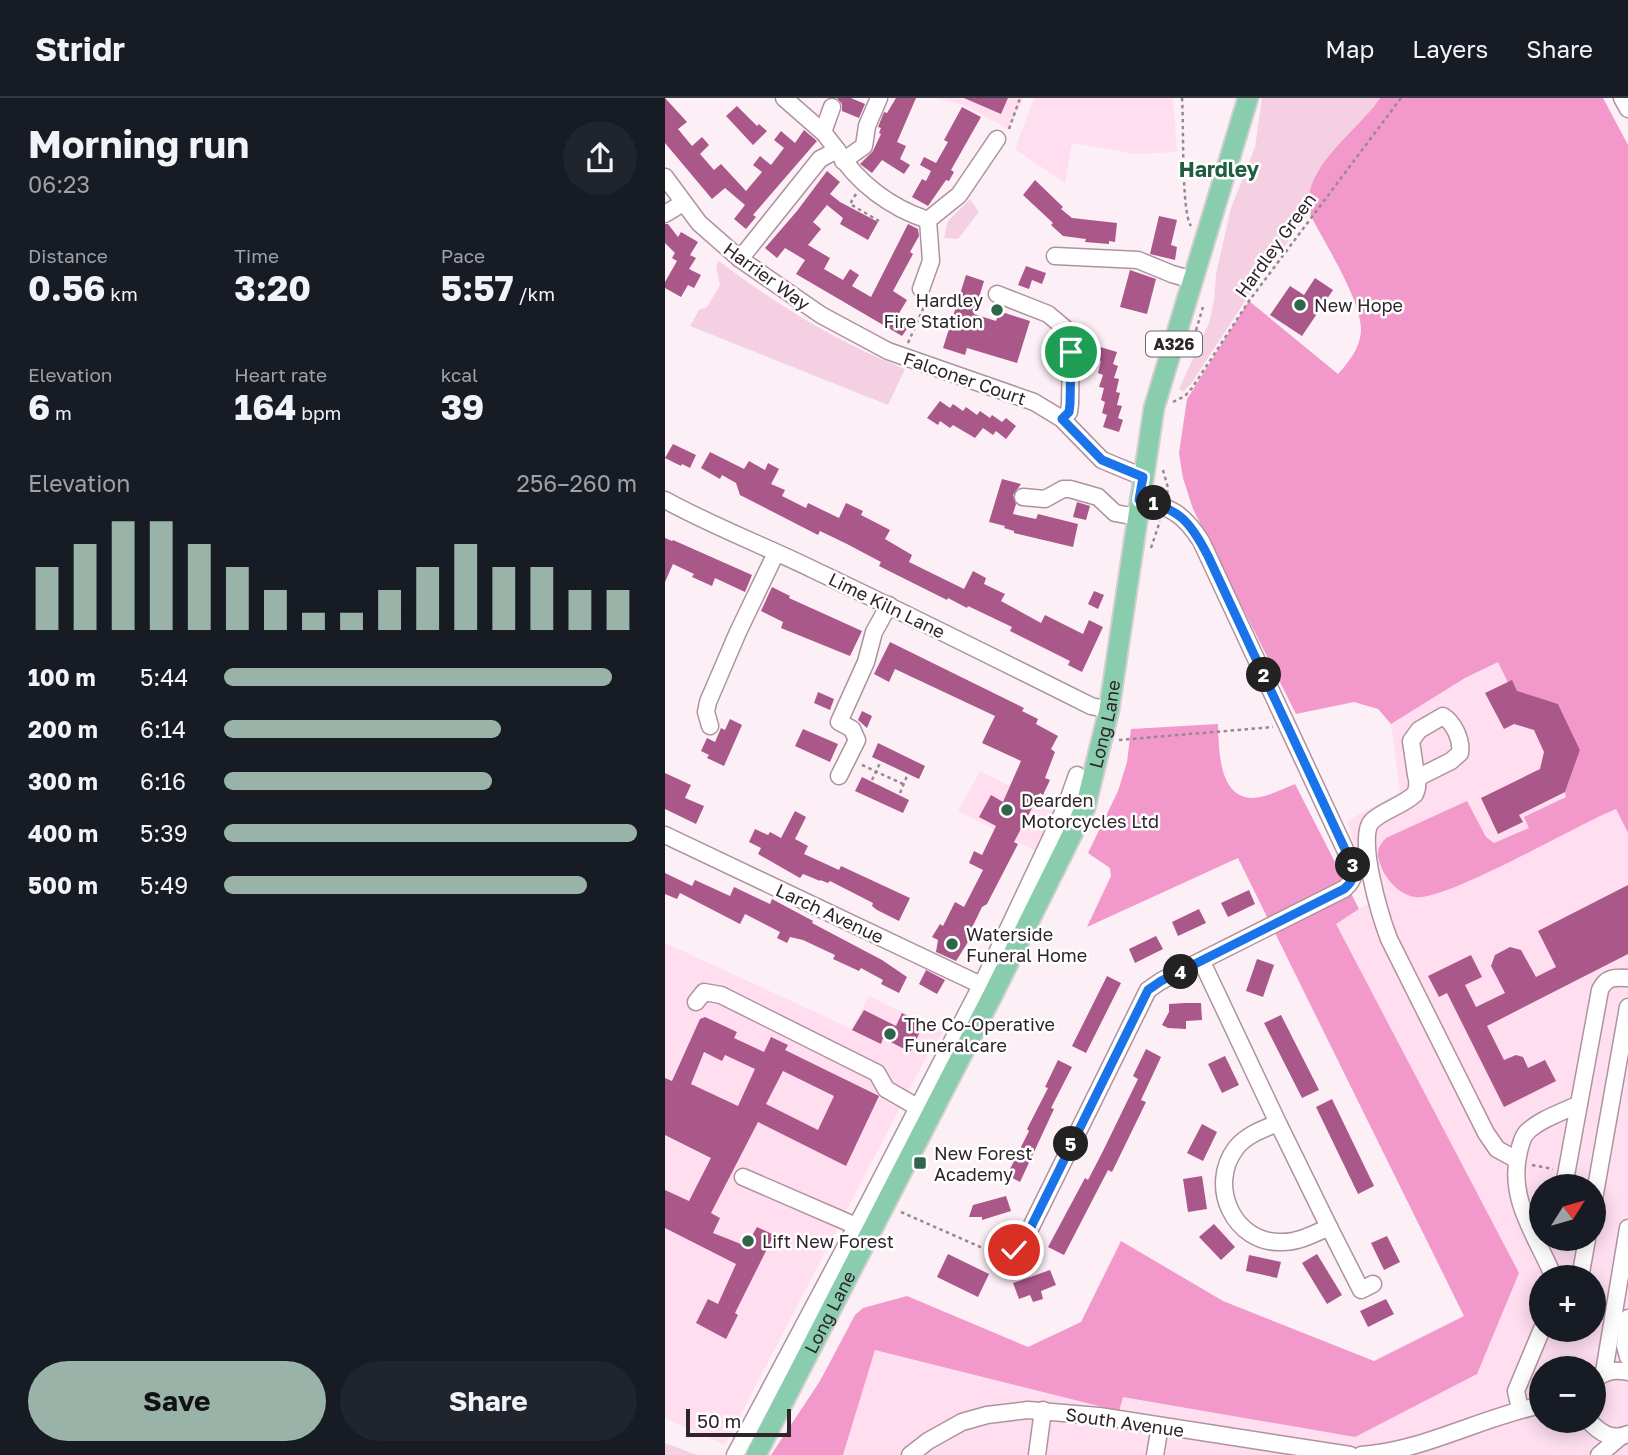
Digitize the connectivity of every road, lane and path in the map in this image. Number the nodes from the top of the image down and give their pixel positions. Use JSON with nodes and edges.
{"nodes":[{"id":1,"x":784,"y":98,"type":"edge"},
{"id":2,"x":879,"y":98,"type":"edge"},
{"id":3,"x":1020,"y":98,"type":"edge"},
{"id":4,"x":1182,"y":98,"type":"edge"},
{"id":5,"x":1248,"y":98,"type":"edge"},
{"id":6,"x":1401,"y":98,"type":"edge"},
{"id":7,"x":1622,"y":98,"type":"edge"},
{"id":8,"x":832,"y":107,"type":"dead end"},
{"id":9,"x":1628,"y":109,"type":"edge"},
{"id":10,"x":823,"y":132,"type":"junction"},
{"id":11,"x":995,"y":142,"type":"joint"},
{"id":12,"x":840,"y":155,"type":"junction"},
{"id":13,"x":665,"y":177,"type":"edge"},
{"id":14,"x":862,"y":183,"type":"junction"},
{"id":15,"x":683,"y":202,"type":"junction"},
{"id":16,"x":665,"y":214,"type":"edge"},
{"id":17,"x":928,"y":220,"type":"junction"},
{"id":18,"x":879,"y":221,"type":"dead end"},
{"id":19,"x":1203,"y":243,"type":"junction"},
{"id":20,"x":1055,"y":256,"type":"dead end"},
{"id":21,"x":740,"y":260,"type":"junction"},
{"id":22,"x":1193,"y":280,"type":"junction"},
{"id":23,"x":921,"y":289,"type":"joint"},
{"id":24,"x":997,"y":294,"type":"dead end"},
{"id":25,"x":895,"y":353,"type":"junction"},
{"id":26,"x":1170,"y":403,"type":"dead end"},
{"id":27,"x":1062,"y":419,"type":"junction"},
{"id":28,"x":1143,"y":477,"type":"junction"},
{"id":29,"x":1023,"y":497,"type":"dead end"},
{"id":30,"x":665,"y":500,"type":"edge"},
{"id":31,"x":1138,"y":509,"type":"junction"},
{"id":32,"x":776,"y":553,"type":"junction"},
{"id":33,"x":889,"y":605,"type":"junction"},
{"id":34,"x":1109,"y":710,"type":"junction"},
{"id":35,"x":710,"y":726,"type":"dead end"},
{"id":36,"x":1287,"y":726,"type":"junction"},
{"id":37,"x":1102,"y":742,"type":"junction"},
{"id":38,"x":848,"y":758,"type":"junction"},
{"id":39,"x":880,"y":763,"type":"dead end"},
{"id":40,"x":876,"y":772,"type":"junction"},
{"id":41,"x":1077,"y":775,"type":"dead end"},
{"id":42,"x":839,"y":776,"type":"dead end"},
{"id":43,"x":907,"y":776,"type":"dead end"},
{"id":44,"x":1417,"y":778,"type":"dead end"},
{"id":45,"x":872,"y":780,"type":"dead end"},
{"id":46,"x":904,"y":784,"type":"junction"},
{"id":47,"x":900,"y":793,"type":"dead end"},
{"id":48,"x":665,"y":835,"type":"edge"},
{"id":49,"x":1202,"y":962,"type":"junction"},
{"id":50,"x":1628,"y":978,"type":"edge"},
{"id":51,"x":987,"y":989,"type":"junction"},
{"id":52,"x":696,"y":1002,"type":"dead end"},
{"id":53,"x":1628,"y":1007,"type":"edge"},
{"id":54,"x":1579,"y":1104,"type":"junction"},
{"id":55,"x":917,"y":1107,"type":"junction"},
{"id":56,"x":1278,"y":1123,"type":"junction"},
{"id":57,"x":1517,"y":1160,"type":"junction"},
{"id":58,"x":1566,"y":1174,"type":"edge"},
{"id":59,"x":1598,"y":1174,"type":"edge"},
{"id":60,"x":743,"y":1177,"type":"dead end"},
{"id":61,"x":895,"y":1215,"type":"dead end"},
{"id":62,"x":1529,"y":1221,"type":"edge"},
{"id":63,"x":856,"y":1226,"type":"junction"},
{"id":64,"x":1329,"y":1227,"type":"junction"},
{"id":65,"x":1628,"y":1228,"type":"edge"},
{"id":66,"x":1007,"y":1254,"type":"joint"},
{"id":67,"x":1361,"y":1290,"type":"dead end"},
{"id":68,"x":1627,"y":1324,"type":"edge"},
{"id":69,"x":1537,"y":1342,"type":"edge"},
{"id":70,"x":1603,"y":1356,"type":"edge"},
{"id":71,"x":1628,"y":1357,"type":"edge"},
{"id":72,"x":1628,"y":1372,"type":"edge"},
{"id":73,"x":1606,"y":1374,"type":"edge"},
{"id":74,"x":1529,"y":1407,"type":"edge"},
{"id":75,"x":1520,"y":1409,"type":"junction"},
{"id":76,"x":1042,"y":1410,"type":"junction"},
{"id":77,"x":1160,"y":1426,"type":"junction"},
{"id":78,"x":1606,"y":1431,"type":"edge"},
{"id":79,"x":1595,"y":1433,"type":"edge"},
{"id":80,"x":1624,"y":1436,"type":"edge"},
{"id":81,"x":735,"y":1455,"type":"edge"},
{"id":82,"x":756,"y":1455,"type":"edge"},
{"id":83,"x":910,"y":1455,"type":"edge"},
{"id":84,"x":1037,"y":1455,"type":"edge"},
{"id":85,"x":1156,"y":1455,"type":"edge"},
{"id":86,"x":1350,"y":1455,"type":"edge"},
{"id":87,"x":1365,"y":1455,"type":"edge"},
{"id":88,"x":1598,"y":1455,"type":"edge"}],
"edges":[{"from":1,"to":10,"type":"street"},
{"from":2,"to":12,"type":"street"},
{"from":3,"to":11,"type":"path"},
{"from":4,"to":19,"type":"path"},
{"from":5,"to":19,"type":"main road","name":"Long Lane","number":"A326"},
{"from":6,"to":26,"type":"path","name":"Hardley Green"},
{"from":7,"to":9,"type":"street"},
{"from":8,"to":10,"type":"street"},
{"from":10,"to":12,"type":"street"},
{"from":11,"to":17,"type":"street"},
{"from":12,"to":14,"type":"street"},
{"from":12,"to":21,"type":"street"},
{"from":13,"to":15,"type":"street","name":"Harrier Way"},
{"from":14,"to":17,"type":"street"},
{"from":14,"to":18,"type":"path"},
{"from":15,"to":16,"type":"street"},
{"from":15,"to":21,"type":"street","name":"Harrier Way"},
{"from":17,"to":23,"type":"street"},
{"from":19,"to":22,"type":"main road","name":"Long Lane","number":"A326"},
{"from":20,"to":22,"type":"street"},
{"from":21,"to":25,"type":"street","name":"Harrier Way"},
{"from":22,"to":28,"type":"main road","name":"Long Lane","number":"A326"},
{"from":23,"to":25,"type":"path"},
{"from":24,"to":27,"type":"street"},
{"from":25,"to":27,"type":"street","name":"Falconer Court"},
{"from":27,"to":28,"type":"street","name":"Falconer Court"},
{"from":28,"to":31,"type":"main road","name":"Long Lane","number":"A326"},
{"from":29,"to":31,"type":"street"},
{"from":30,"to":32,"type":"street","name":"Lime Kiln Lane"},
{"from":31,"to":34,"type":"main road","name":"Long Lane","number":"A326"},
{"from":31,"to":36,"type":"street"},
{"from":32,"to":33,"type":"street","name":"Lime Kiln Lane"},
{"from":32,"to":35,"type":"street"},
{"from":33,"to":34,"type":"street","name":"Lime Kiln Lane"},
{"from":33,"to":38,"type":"street"},
{"from":34,"to":37,"type":"main road","name":"Long Lane","number":"A326"},
{"from":36,"to":37,"type":"path"},
{"from":36,"to":49,"type":"street"},
{"from":37,"to":51,"type":"main road","name":"Long Lane","number":"A326"},
{"from":38,"to":40,"type":"path"},
{"from":38,"to":42,"type":"street"},
{"from":39,"to":40,"type":"path"},
{"from":40,"to":45,"type":"path"},
{"from":40,"to":46,"type":"path"},
{"from":41,"to":51,"type":"street"},
{"from":43,"to":46,"type":"path"},
{"from":44,"to":57,"type":"street"},
{"from":46,"to":47,"type":"path"},
{"from":48,"to":51,"type":"street","name":"Larch Avenue"},
{"from":49,"to":56,"type":"street"},
{"from":49,"to":66,"type":"street"},
{"from":50,"to":54,"type":"street"},
{"from":51,"to":55,"type":"street"},
{"from":51,"to":82,"type":"main road","name":"Long Lane","number":"A326"},
{"from":52,"to":55,"type":"street"},
{"from":53,"to":59,"type":"street"},
{"from":54,"to":57,"type":"street"},
{"from":54,"to":58,"type":"street"},
{"from":55,"to":63,"type":"street"},
{"from":56,"to":64,"type":"street"},
{"from":56,"to":64,"type":"street"},
{"from":57,"to":62,"type":"street"},
{"from":60,"to":63,"type":"street"},
{"from":61,"to":66,"type":"path"},
{"from":63,"to":81,"type":"street"},
{"from":64,"to":67,"type":"street"},
{"from":65,"to":70,"type":"street"},
{"from":68,"to":71,"type":"street"},
{"from":69,"to":75,"type":"street"},
{"from":72,"to":73,"type":"street"},
{"from":74,"to":75,"type":"street"},
{"from":75,"to":87,"type":"street"},
{"from":76,"to":77,"type":"street","name":"South Avenue"},
{"from":76,"to":83,"type":"street","name":"South Avenue"},
{"from":76,"to":84,"type":"street"},
{"from":77,"to":85,"type":"street"},
{"from":77,"to":86,"type":"street","name":"South Avenue"},
{"from":78,"to":80,"type":"street"},
{"from":79,"to":88,"type":"street"},
{"from":80,"to":88,"type":"street"}]}
